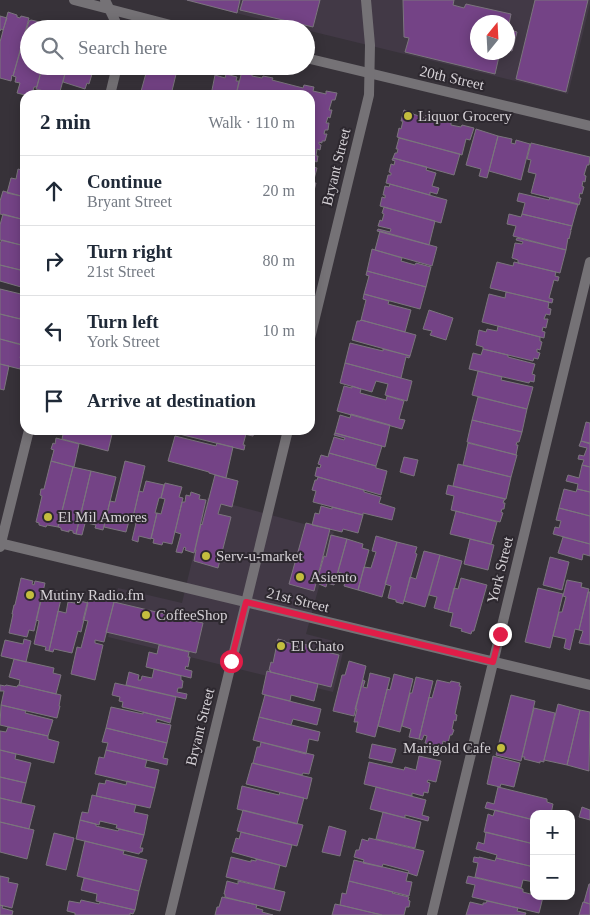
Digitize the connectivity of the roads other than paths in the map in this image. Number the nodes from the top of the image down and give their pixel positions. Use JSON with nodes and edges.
{"nodes":[{"id":1,"x":74,"y":0,"type":"edge"},
{"id":2,"x":366,"y":0,"type":"edge"},
{"id":3,"x":107,"y":5,"type":"edge"},
{"id":4,"x":114,"y":20,"type":"edge"},
{"id":5,"x":156,"y":20,"type":"edge"},
{"id":6,"x":315,"y":60,"type":"edge"},
{"id":7,"x":369,"y":73,"type":"junction"},
{"id":8,"x":115,"y":75,"type":"edge"},
{"id":9,"x":111,"y":90,"type":"edge"},
{"id":10,"x":590,"y":126,"type":"edge"},
{"id":11,"x":590,"y":262,"type":"edge"},
{"id":12,"x":315,"y":317,"type":"edge"},
{"id":13,"x":28,"y":435,"type":"edge"},
{"id":14,"x":287,"y":435,"type":"edge"},
{"id":15,"x":0,"y":544,"type":"edge"},
{"id":16,"x":246,"y":602,"type":"junction"},
{"id":17,"x":493,"y":662,"type":"junction"},
{"id":18,"x":590,"y":685,"type":"edge"},
{"id":19,"x":170,"y":915,"type":"edge"},
{"id":20,"x":432,"y":915,"type":"edge"}],
"edges":[{"from":1,"to":3,"type":"street"},
{"from":2,"to":7,"type":"street","name":"Bryant Street"},
{"from":3,"to":4,"type":"street"},
{"from":3,"to":5,"type":"street"},
{"from":6,"to":7,"type":"street","name":"20th Street"},
{"from":7,"to":10,"type":"street","name":"20th Street"},
{"from":7,"to":12,"type":"street","name":"Bryant Street"},
{"from":8,"to":9,"type":"street"},
{"from":11,"to":17,"type":"street","name":"York Street"},
{"from":13,"to":15,"type":"street"},
{"from":14,"to":16,"type":"street","name":"Bryant Street"},
{"from":15,"to":16,"type":"street","name":"21st Street"},
{"from":16,"to":17,"type":"street","name":"21st Street"},
{"from":16,"to":19,"type":"street","name":"Bryant Street"},
{"from":17,"to":18,"type":"street","name":"21st Street"},
{"from":17,"to":20,"type":"street","name":"York Street"}]}
